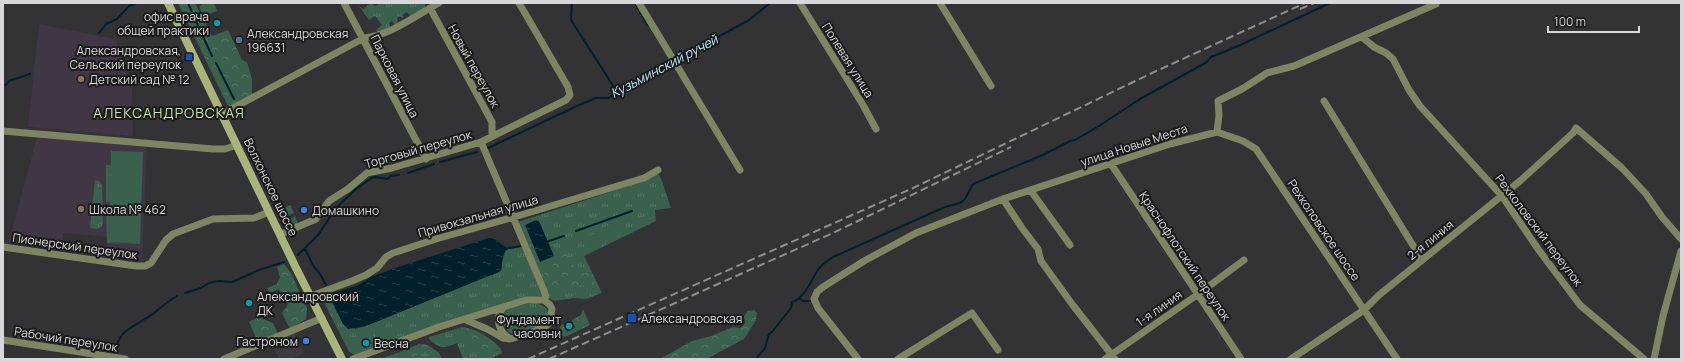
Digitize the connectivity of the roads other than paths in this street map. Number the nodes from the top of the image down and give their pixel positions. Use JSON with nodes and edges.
{"nodes":[{"id":1,"x":168,"y":3,"type":"edge"},
{"id":2,"x":344,"y":3,"type":"edge"},
{"id":3,"x":439,"y":3,"type":"edge"},
{"id":4,"x":519,"y":3,"type":"edge"},
{"id":5,"x":638,"y":3,"type":"edge"},
{"id":6,"x":800,"y":3,"type":"edge"},
{"id":7,"x":940,"y":3,"type":"edge"},
{"id":8,"x":1436,"y":4,"type":"edge"},
{"id":9,"x":430,"y":8,"type":"junction"},
{"id":10,"x":364,"y":38,"type":"junction"},
{"id":11,"x":1363,"y":38,"type":"junction"},
{"id":12,"x":991,"y":86,"type":"dead end"},
{"id":13,"x":1324,"y":101,"type":"dead end"},
{"id":14,"x":222,"y":114,"type":"junction"},
{"id":15,"x":876,"y":129,"type":"dead end"},
{"id":16,"x":3,"y":131,"type":"edge"},
{"id":17,"x":1217,"y":132,"type":"junction"},
{"id":18,"x":492,"y":136,"type":"junction"},
{"id":19,"x":481,"y":142,"type":"junction"},
{"id":20,"x":237,"y":145,"type":"junction"},
{"id":21,"x":426,"y":158,"type":"junction"},
{"id":22,"x":1111,"y":164,"type":"junction"},
{"id":23,"x":658,"y":170,"type":"dead end"},
{"id":24,"x":740,"y":170,"type":"dead end"},
{"id":25,"x":1031,"y":191,"type":"junction"},
{"id":26,"x":1502,"y":196,"type":"junction"},
{"id":27,"x":1004,"y":199,"type":"junction"},
{"id":28,"x":269,"y":212,"type":"junction"},
{"id":29,"x":513,"y":218,"type":"junction"},
{"id":30,"x":281,"y":234,"type":"junction"},
{"id":31,"x":1681,"y":239,"type":"edge"},
{"id":32,"x":1070,"y":246,"type":"dead end"},
{"id":33,"x":3,"y":248,"type":"edge"},
{"id":34,"x":1681,"y":251,"type":"edge"},
{"id":35,"x":1244,"y":260,"type":"dead end"},
{"id":36,"x":1420,"y":261,"type":"junction"},
{"id":37,"x":1197,"y":295,"type":"junction"},
{"id":38,"x":310,"y":296,"type":"junction"},
{"id":39,"x":544,"y":300,"type":"junction"},
{"id":40,"x":503,"y":308,"type":"junction"},
{"id":41,"x":1364,"y":310,"type":"junction"},
{"id":42,"x":322,"y":318,"type":"junction"},
{"id":43,"x":466,"y":320,"type":"junction"},
{"id":44,"x":510,"y":339,"type":"junction"},
{"id":45,"x":3,"y":340,"type":"edge"},
{"id":46,"x":998,"y":350,"type":"dead end"},
{"id":47,"x":1110,"y":358,"type":"edge"},
{"id":48,"x":125,"y":359,"type":"edge"},
{"id":49,"x":224,"y":359,"type":"edge"},
{"id":50,"x":342,"y":359,"type":"edge"},
{"id":51,"x":353,"y":359,"type":"edge"},
{"id":52,"x":858,"y":359,"type":"edge"},
{"id":53,"x":898,"y":359,"type":"edge"},
{"id":54,"x":1241,"y":359,"type":"edge"},
{"id":55,"x":1291,"y":359,"type":"edge"},
{"id":56,"x":1397,"y":359,"type":"edge"},
{"id":57,"x":1644,"y":359,"type":"edge"},
{"id":58,"x":1654,"y":359,"type":"edge"}],
"edges":[{"from":1,"to":14,"type":"main road","name":"Волхонское шоссе"},
{"from":2,"to":10,"type":"street","name":"Парковая улица"},
{"from":3,"to":9,"type":"street"},
{"from":4,"to":18,"type":"street","name":"Торговый переулок"},
{"from":5,"to":24,"type":"street"},
{"from":6,"to":15,"type":"street","name":"Полевая улица"},
{"from":7,"to":12,"type":"street"},
{"from":8,"to":11,"type":"street"},
{"from":9,"to":10,"type":"street"},
{"from":9,"to":18,"type":"street","name":"Новый переулок"},
{"from":10,"to":14,"type":"street"},
{"from":10,"to":21,"type":"street","name":"Парковая улица"},
{"from":11,"to":17,"type":"street"},
{"from":11,"to":26,"type":"street","name":"Рехколовский переулок"},
{"from":13,"to":36,"type":"street"},
{"from":14,"to":20,"type":"main road","name":"Волхонское шоссе"},
{"from":16,"to":20,"type":"street"},
{"from":17,"to":22,"type":"street","name":"улица Новые Места"},
{"from":17,"to":41,"type":"street","name":"Рехколовское шоссе"},
{"from":18,"to":19,"type":"street","name":"Торговый переулок"},
{"from":19,"to":21,"type":"street","name":"Торговый переулок"},
{"from":19,"to":29,"type":"street"},
{"from":20,"to":28,"type":"main road","name":"Волхонское шоссе"},
{"from":21,"to":30,"type":"street","name":"Торговый переулок"},
{"from":22,"to":25,"type":"street","name":"улица Новые Места"},
{"from":22,"to":37,"type":"street","name":"Краснофлотский переулок"},
{"from":23,"to":29,"type":"street","name":"Привокзальная улица"},
{"from":25,"to":27,"type":"street","name":"улица Новые Места"},
{"from":25,"to":32,"type":"street"},
{"from":26,"to":31,"type":"street","name":"2-я линия"},
{"from":26,"to":36,"type":"street","name":"2-я линия"},
{"from":26,"to":57,"type":"street","name":"Рехколовский переулок"},
{"from":27,"to":47,"type":"street"},
{"from":27,"to":52,"type":"street","name":"улица Новые Места"},
{"from":28,"to":30,"type":"main road","name":"Волхонское шоссе"},
{"from":28,"to":33,"type":"street","name":"Пионерский переулок"},
{"from":29,"to":38,"type":"street","name":"Привокзальная улица"},
{"from":29,"to":39,"type":"street"},
{"from":30,"to":38,"type":"main road","name":"Волхонское шоссе"},
{"from":34,"to":58,"type":"street"},
{"from":35,"to":37,"type":"street","name":"1-я линия"},
{"from":36,"to":41,"type":"street","name":"2-я линия"},
{"from":37,"to":47,"type":"street","name":"1-я линия"},
{"from":37,"to":54,"type":"street","name":"Краснофлотский переулок"},
{"from":38,"to":42,"type":"main road","name":"Волхонское шоссе"},
{"from":39,"to":40,"type":"street"},
{"from":39,"to":44,"type":"street"},
{"from":40,"to":43,"type":"street"},
{"from":40,"to":44,"type":"street"},
{"from":41,"to":55,"type":"street","name":"2-я линия"},
{"from":41,"to":56,"type":"street","name":"Рехколовское шоссе"},
{"from":42,"to":49,"type":"street"},
{"from":42,"to":50,"type":"main road","name":"Волхонское шоссе"},
{"from":43,"to":44,"type":"street"},
{"from":43,"to":51,"type":"street"},
{"from":45,"to":48,"type":"street","name":"Рабочий переулок"},
{"from":46,"to":53,"type":"street"}]}
